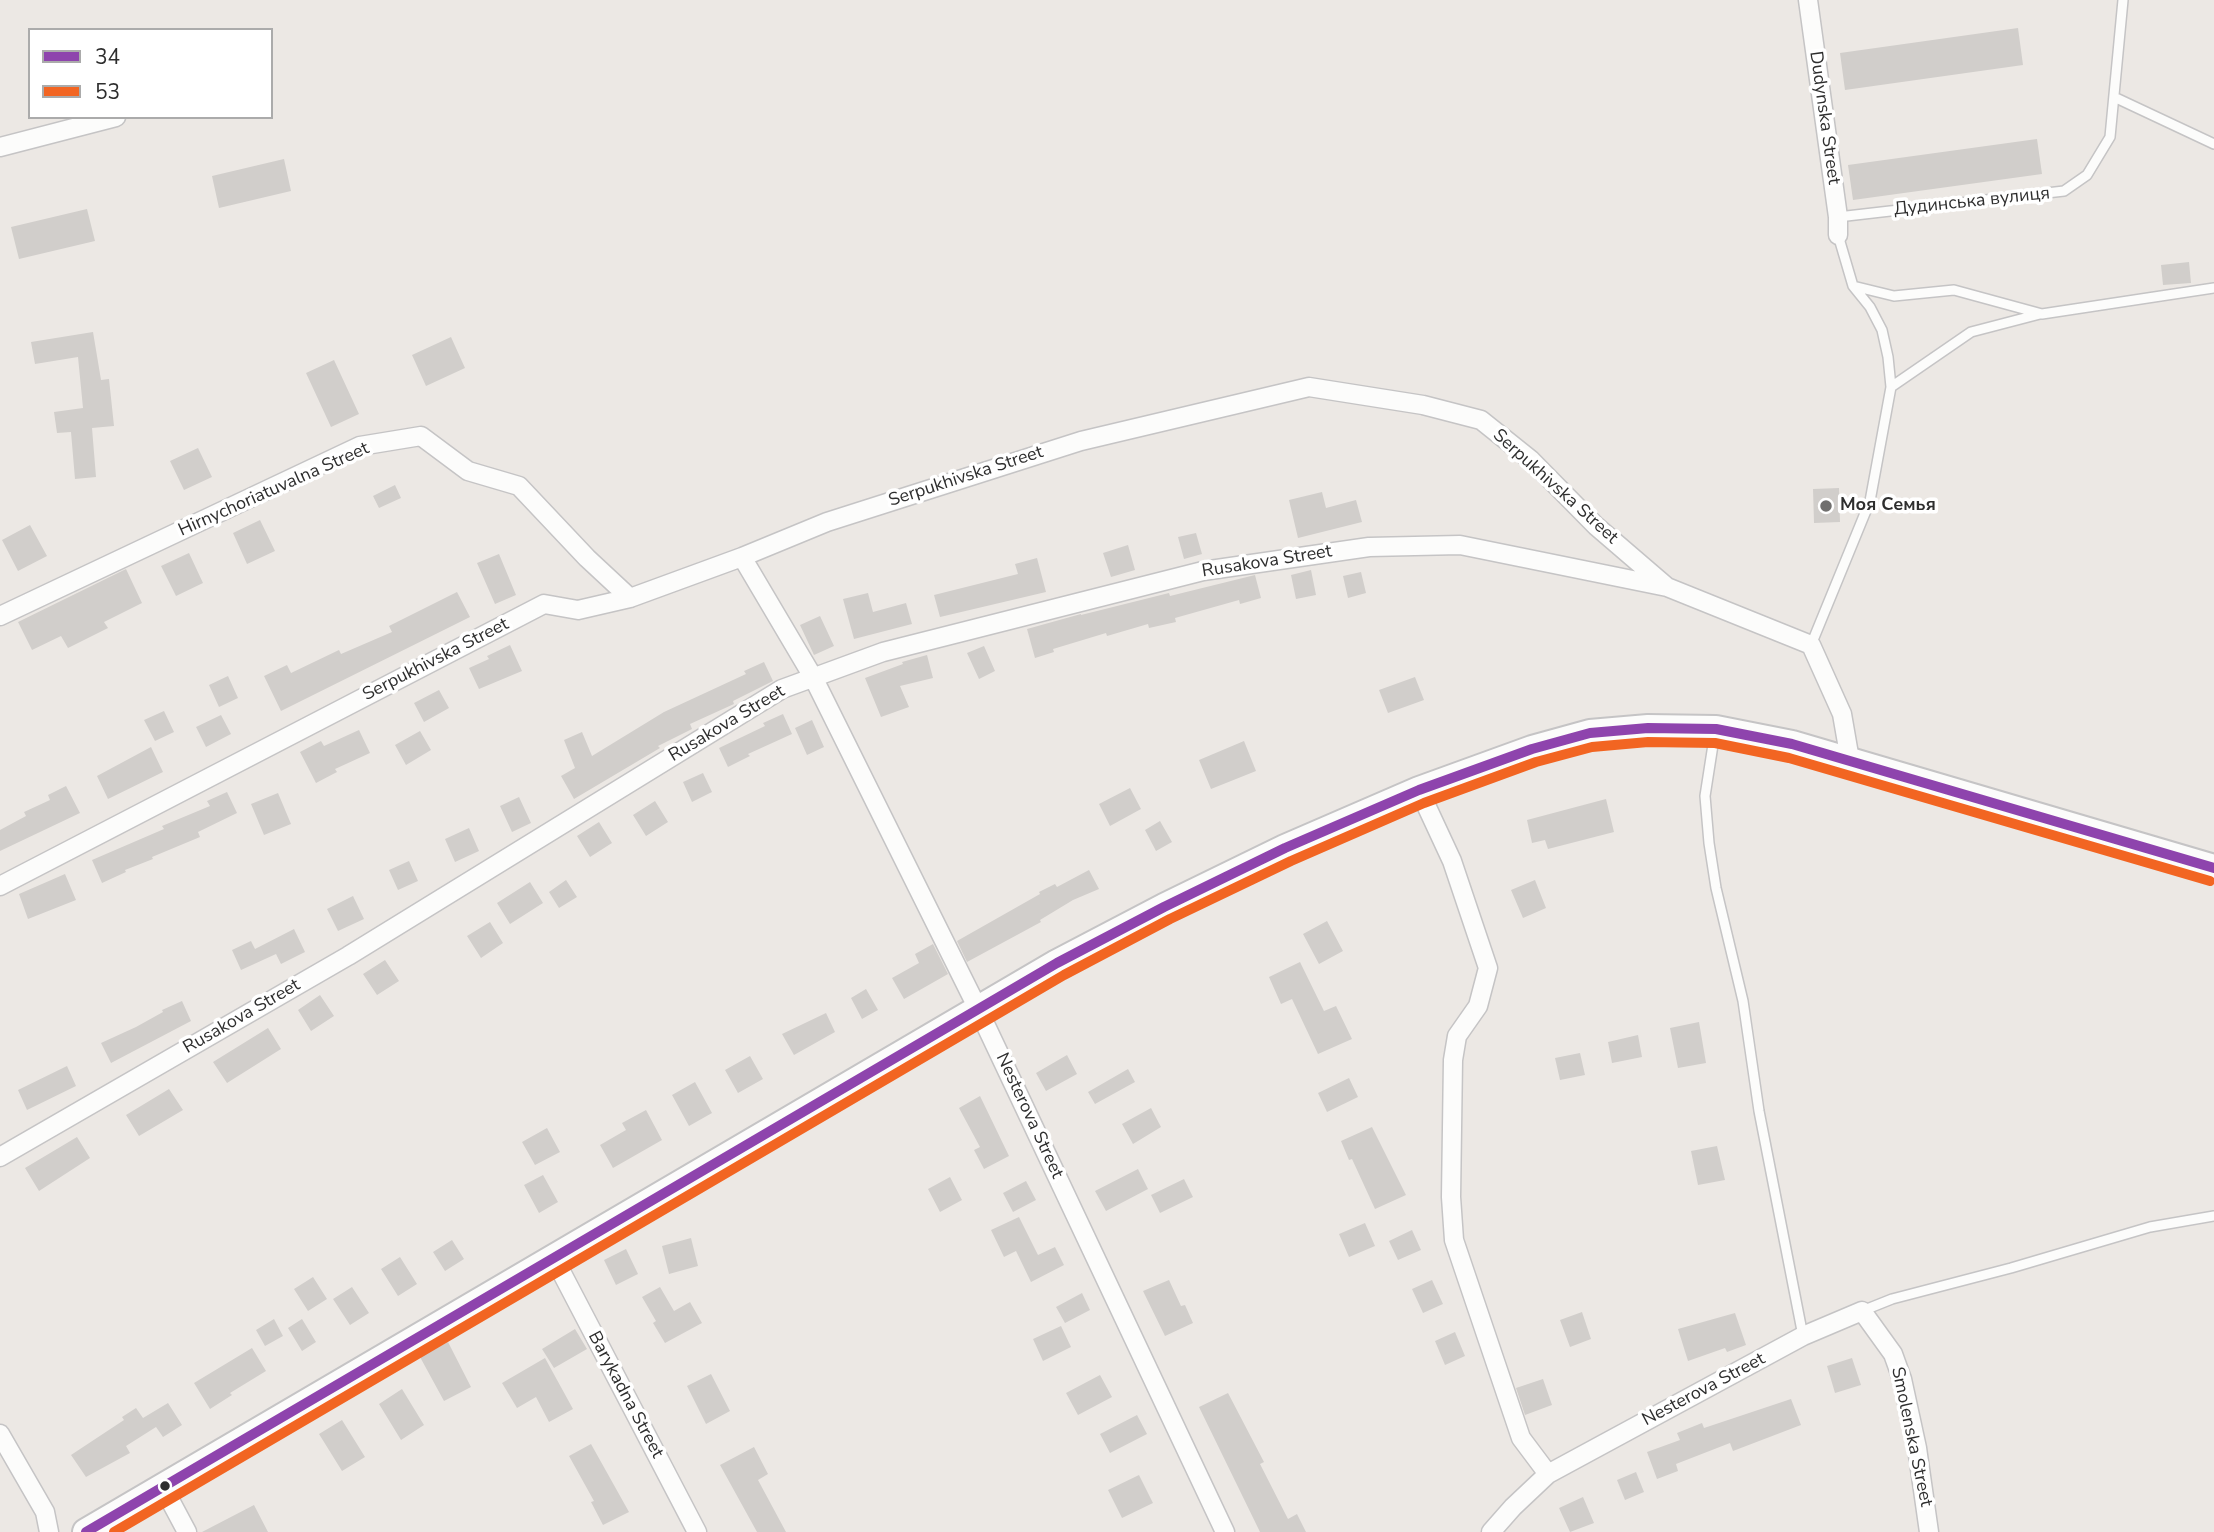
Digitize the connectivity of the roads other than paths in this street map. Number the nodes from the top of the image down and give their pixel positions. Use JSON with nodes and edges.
{"nodes":[{"id":1,"x":1808,"y":0,"type":"edge"},
{"id":2,"x":2123,"y":0,"type":"edge"},
{"id":3,"x":2114,"y":97,"type":"junction"},
{"id":4,"x":108,"y":119,"type":"edge"},
{"id":5,"x":2214,"y":144,"type":"edge"},
{"id":6,"x":0,"y":147,"type":"edge"},
{"id":7,"x":1838,"y":217,"type":"junction"},
{"id":8,"x":1838,"y":235,"type":"joint"},
{"id":9,"x":1853,"y":286,"type":"junction"},
{"id":10,"x":2214,"y":288,"type":"edge"},
{"id":11,"x":2042,"y":314,"type":"junction"},
{"id":12,"x":1891,"y":387,"type":"junction"},
{"id":13,"x":742,"y":557,"type":"junction"},
{"id":14,"x":1667,"y":587,"type":"junction"},
{"id":15,"x":630,"y":598,"type":"junction"},
{"id":16,"x":0,"y":616,"type":"edge"},
{"id":17,"x":1811,"y":645,"type":"junction"},
{"id":18,"x":813,"y":677,"type":"junction"},
{"id":19,"x":1716,"y":729,"type":"junction"},
{"id":20,"x":1850,"y":760,"type":"junction"},
{"id":21,"x":1419,"y":790,"type":"junction"},
{"id":22,"x":2214,"y":868,"type":"edge"},
{"id":23,"x":0,"y":886,"type":"edge"},
{"id":24,"x":978,"y":1009,"type":"junction"},
{"id":25,"x":0,"y":1157,"type":"edge"},
{"id":26,"x":2214,"y":1216,"type":"edge"},
{"id":27,"x":554,"y":1258,"type":"junction"},
{"id":28,"x":1862,"y":1311,"type":"junction"},
{"id":29,"x":1803,"y":1336,"type":"junction"},
{"id":30,"x":0,"y":1434,"type":"edge"},
{"id":31,"x":1548,"y":1474,"type":"junction"},
{"id":32,"x":163,"y":1487,"type":"junction"},
{"id":33,"x":49,"y":1532,"type":"edge"},
{"id":34,"x":86,"y":1532,"type":"edge"},
{"id":35,"x":187,"y":1532,"type":"edge"},
{"id":36,"x":697,"y":1532,"type":"edge"},
{"id":37,"x":1226,"y":1532,"type":"edge"},
{"id":38,"x":1491,"y":1532,"type":"edge"},
{"id":39,"x":1929,"y":1532,"type":"edge"}],
"edges":[{"from":1,"to":7,"type":"street","name":"Dudynska Street"},
{"from":2,"to":3,"type":"lane","name":"Дудинська вулиця"},
{"from":3,"to":5,"type":"lane"},
{"from":3,"to":7,"type":"lane","name":"Дудинська вулиця"},
{"from":4,"to":6,"type":"street"},
{"from":7,"to":8,"type":"street","name":"Dudynska Street"},
{"from":8,"to":9,"type":"lane"},
{"from":9,"to":11,"type":"lane"},
{"from":9,"to":12,"type":"lane"},
{"from":10,"to":11,"type":"lane"},
{"from":11,"to":12,"type":"lane"},
{"from":12,"to":17,"type":"lane"},
{"from":13,"to":14,"type":"street","name":"Serpukhivska Street"},
{"from":13,"to":15,"type":"street","name":"Serpukhivska Street"},
{"from":13,"to":18,"type":"street","name":"Nesterova Street"},
{"from":14,"to":17,"type":"street","name":"Serpukhivska Street"},
{"from":14,"to":18,"type":"street","name":"Rusakova Street"},
{"from":15,"to":16,"type":"street","name":"Hirnychoriatuvalna Street"},
{"from":15,"to":23,"type":"street","name":"Serpukhivska Street"},
{"from":17,"to":20,"type":"street"},
{"from":18,"to":24,"type":"street","name":"Nesterova Street"},
{"from":18,"to":25,"type":"street","name":"Rusakova Street"},
{"from":19,"to":20,"type":"main road"},
{"from":19,"to":21,"type":"main road"},
{"from":19,"to":29,"type":"lane"},
{"from":20,"to":22,"type":"main road"},
{"from":21,"to":24,"type":"main road"},
{"from":21,"to":31,"type":"street"},
{"from":24,"to":27,"type":"main road"},
{"from":24,"to":37,"type":"street","name":"Nesterova Street"},
{"from":26,"to":28,"type":"lane"},
{"from":27,"to":32,"type":"main road"},
{"from":27,"to":36,"type":"street","name":"Barykadna Street"},
{"from":28,"to":29,"type":"street","name":"Nesterova Street"},
{"from":28,"to":39,"type":"street","name":"Smolenska Street"},
{"from":29,"to":31,"type":"street","name":"Nesterova Street"},
{"from":30,"to":33,"type":"street"},
{"from":31,"to":38,"type":"street","name":"Nesterova Street"},
{"from":32,"to":34,"type":"main road"},
{"from":32,"to":35,"type":"street"}]}
